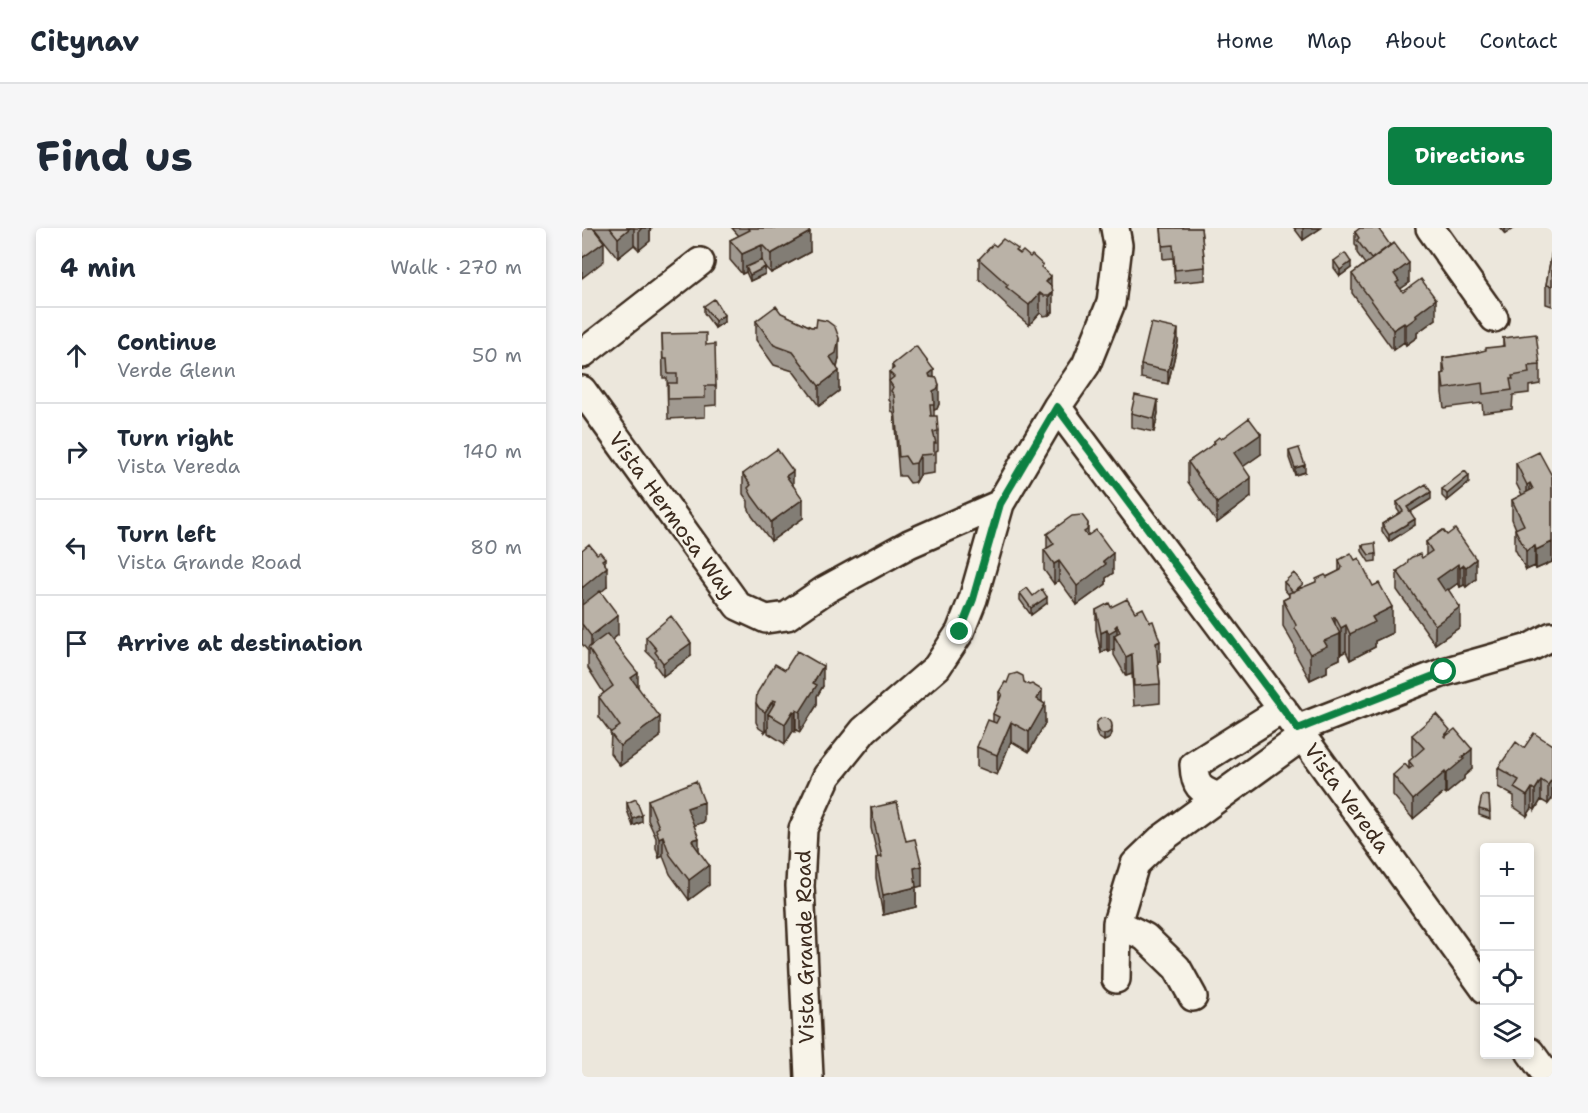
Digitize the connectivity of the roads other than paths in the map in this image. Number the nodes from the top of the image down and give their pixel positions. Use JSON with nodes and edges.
{"nodes":[{"id":1,"x":1115,"y":228,"type":"edge"},
{"id":2,"x":1430,"y":228,"type":"edge"},
{"id":3,"x":700,"y":262,"type":"dead end"},
{"id":4,"x":1494,"y":318,"type":"dead end"},
{"id":5,"x":582,"y":354,"type":"edge"},
{"id":6,"x":582,"y":390,"type":"edge"},
{"id":7,"x":1057,"y":407,"type":"junction"},
{"id":8,"x":1000,"y":504,"type":"junction"},
{"id":9,"x":1552,"y":636,"type":"edge"},
{"id":10,"x":1294,"y":725,"type":"junction"},
{"id":11,"x":1219,"y":797,"type":"junction"},
{"id":12,"x":1117,"y":923,"type":"junction"},
{"id":13,"x":1116,"y":979,"type":"dead end"},
{"id":14,"x":1480,"y":982,"type":"edge"},
{"id":15,"x":1193,"y":997,"type":"dead end"},
{"id":16,"x":1534,"y":1058,"type":"edge"},
{"id":17,"x":809,"y":1077,"type":"edge"},
{"id":18,"x":1548,"y":1077,"type":"edge"}],
"edges":[{"from":1,"to":7,"type":"street","name":"Vista Grande Road"},
{"from":2,"to":4,"type":"street"},
{"from":3,"to":5,"type":"street"},
{"from":6,"to":8,"type":"street","name":"Vista Hermosa Way"},
{"from":7,"to":8,"type":"street","name":"Vista Grande Road"},
{"from":7,"to":10,"type":"street","name":"Vista Vereda"},
{"from":8,"to":17,"type":"street","name":"Vista Grande Road"},
{"from":9,"to":10,"type":"street"},
{"from":10,"to":11,"type":"street"},
{"from":10,"to":11,"type":"street"},
{"from":10,"to":14,"type":"street","name":"Vista Vereda"},
{"from":11,"to":12,"type":"street"},
{"from":12,"to":13,"type":"street"},
{"from":12,"to":15,"type":"street"},
{"from":16,"to":18,"type":"street"}]}
